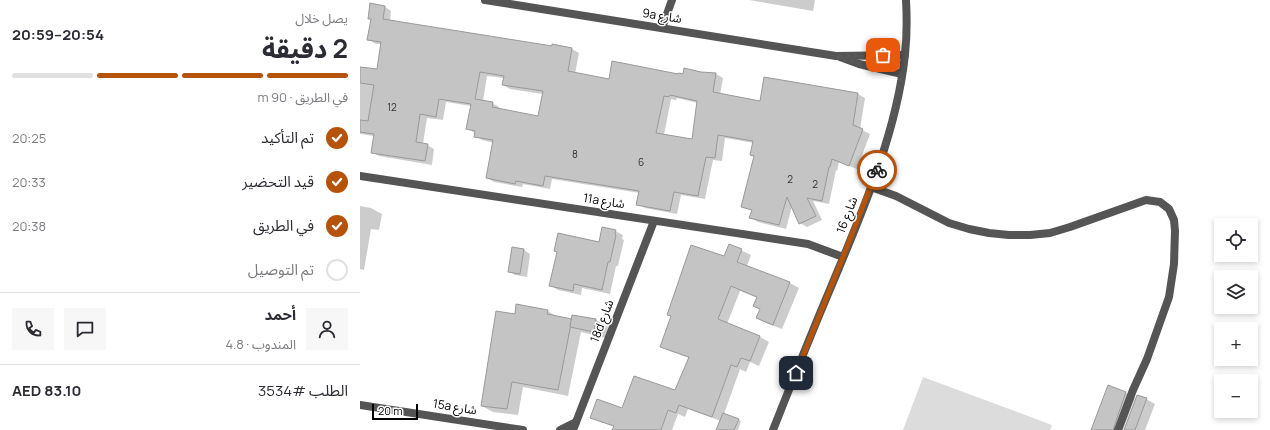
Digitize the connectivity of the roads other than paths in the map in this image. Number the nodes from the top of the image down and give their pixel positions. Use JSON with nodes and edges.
{"nodes":[{"id":1,"x":485,"y":0,"type":"edge"},
{"id":2,"x":672,"y":0,"type":"edge"},
{"id":3,"x":906,"y":0,"type":"edge"},
{"id":4,"x":525,"y":3,"type":"edge"},
{"id":5,"x":662,"y":28,"type":"junction"},
{"id":6,"x":905,"y":55,"type":"junction"},
{"id":7,"x":836,"y":56,"type":"junction"},
{"id":8,"x":902,"y":74,"type":"junction"},
{"id":9,"x":360,"y":176,"type":"edge"},
{"id":10,"x":871,"y":187,"type":"junction"},
{"id":11,"x":654,"y":221,"type":"junction"},
{"id":12,"x":843,"y":257,"type":"junction"},
{"id":13,"x":360,"y":405,"type":"edge"},
{"id":14,"x":575,"y":426,"type":"edge"},
{"id":15,"x":523,"y":430,"type":"edge"},
{"id":16,"x":560,"y":430,"type":"edge"},
{"id":17,"x":773,"y":430,"type":"edge"},
{"id":18,"x":1118,"y":430,"type":"edge"}],
"edges":[{"from":1,"to":4,"type":"street","name":"9a شارع"},
{"from":2,"to":5,"type":"street"},
{"from":3,"to":6,"type":"street","name":"شارع 16"},
{"from":4,"to":5,"type":"street","name":"9a شارع"},
{"from":5,"to":7,"type":"street","name":"9a شارع"},
{"from":6,"to":7,"type":"street","name":"9a شارع"},
{"from":6,"to":8,"type":"street","name":"شارع 16"},
{"from":7,"to":8,"type":"street","name":"9a شارع"},
{"from":8,"to":10,"type":"street","name":"شارع 16"},
{"from":9,"to":11,"type":"street","name":"11a شارع"},
{"from":10,"to":12,"type":"street","name":"شارع 16"},
{"from":10,"to":18,"type":"street"},
{"from":11,"to":12,"type":"street","name":"11a شارع"},
{"from":11,"to":14,"type":"street","name":"18d شارع"},
{"from":12,"to":17,"type":"street","name":"شارع 16"},
{"from":13,"to":15,"type":"street","name":"15a شارع"},
{"from":14,"to":16,"type":"street"}]}
